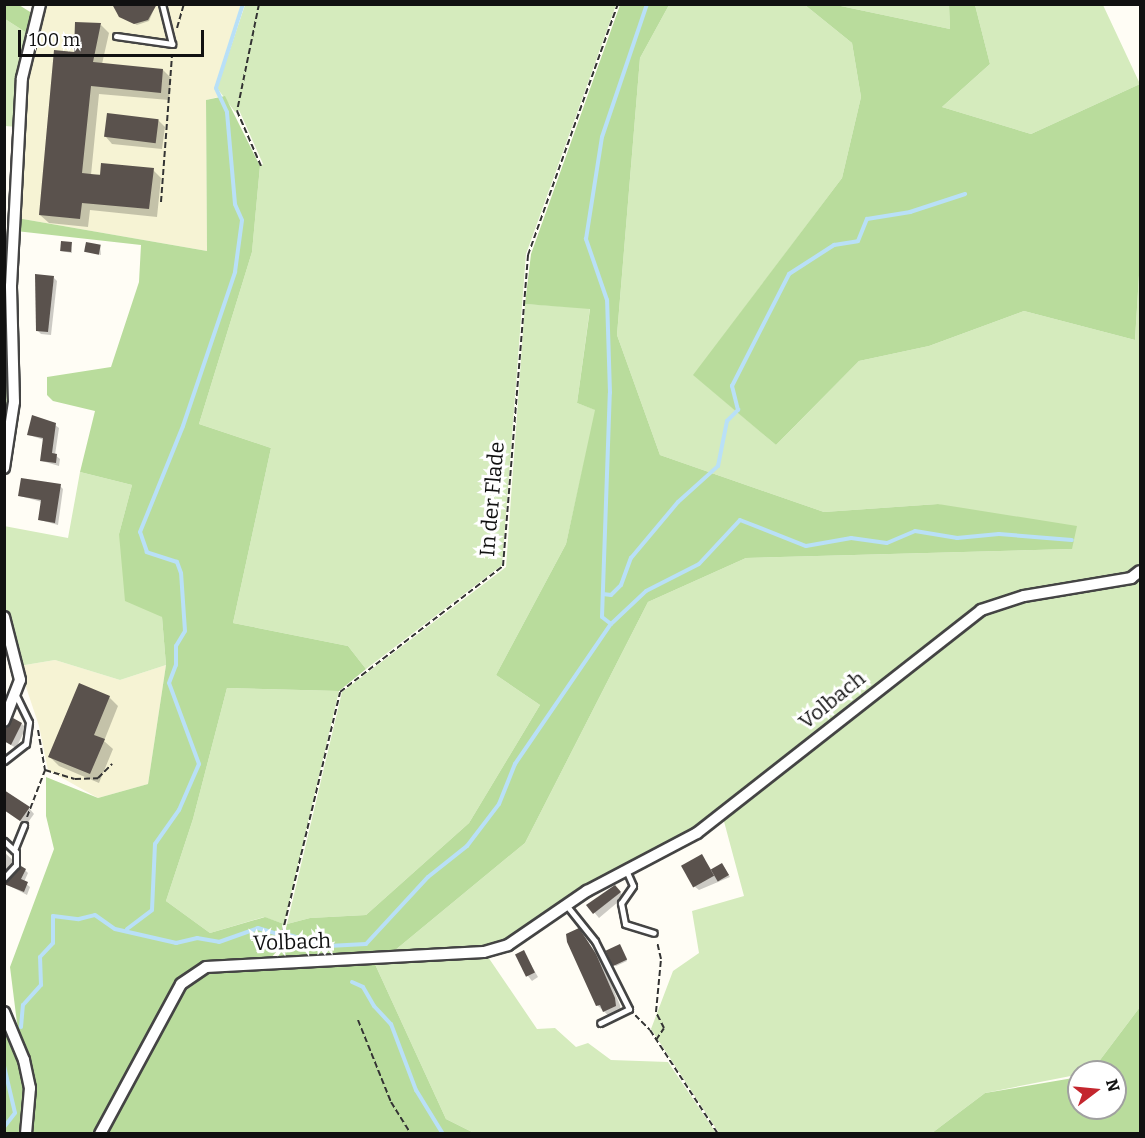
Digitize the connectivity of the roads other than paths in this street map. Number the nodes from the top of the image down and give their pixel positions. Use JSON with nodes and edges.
{"nodes":[{"id":1,"x":40,"y":4,"type":"edge"},
{"id":2,"x":162,"y":4,"type":"edge"},
{"id":3,"x":116,"y":36,"type":"dead end"},
{"id":4,"x":4,"y":468,"type":"edge"},
{"id":5,"x":1140,"y":571,"type":"edge"},
{"id":6,"x":4,"y":617,"type":"edge"},
{"id":7,"x":15,"y":692,"type":"junction"},
{"id":8,"x":4,"y":721,"type":"edge"},
{"id":9,"x":4,"y":761,"type":"edge"},
{"id":10,"x":24,"y":825,"type":"road end"},
{"id":11,"x":4,"y":841,"type":"edge"},
{"id":12,"x":14,"y":850,"type":"junction"},
{"id":13,"x":626,"y":870,"type":"junction"},
{"id":14,"x":4,"y":878,"type":"edge"},
{"id":15,"x":567,"y":906,"type":"junction"},
{"id":16,"x":654,"y":933,"type":"road end"},
{"id":17,"x":4,"y":1012,"type":"edge"},
{"id":18,"x":600,"y":1023,"type":"dead end"},
{"id":19,"x":26,"y":1134,"type":"edge"},
{"id":20,"x":100,"y":1134,"type":"edge"}],
"edges":[{"from":1,"to":4,"type":"street"},
{"from":2,"to":3,"type":"lane"},
{"from":5,"to":13,"type":"street","name":"Volbach"},
{"from":6,"to":7,"type":"street"},
{"from":7,"to":8,"type":"street"},
{"from":7,"to":9,"type":"lane"},
{"from":10,"to":12,"type":"lane"},
{"from":11,"to":12,"type":"lane"},
{"from":12,"to":14,"type":"lane"},
{"from":13,"to":15,"type":"street","name":"Volbach"},
{"from":13,"to":16,"type":"lane"},
{"from":15,"to":18,"type":"lane"},
{"from":15,"to":20,"type":"street","name":"Volbach"},
{"from":17,"to":19,"type":"street"}]}
